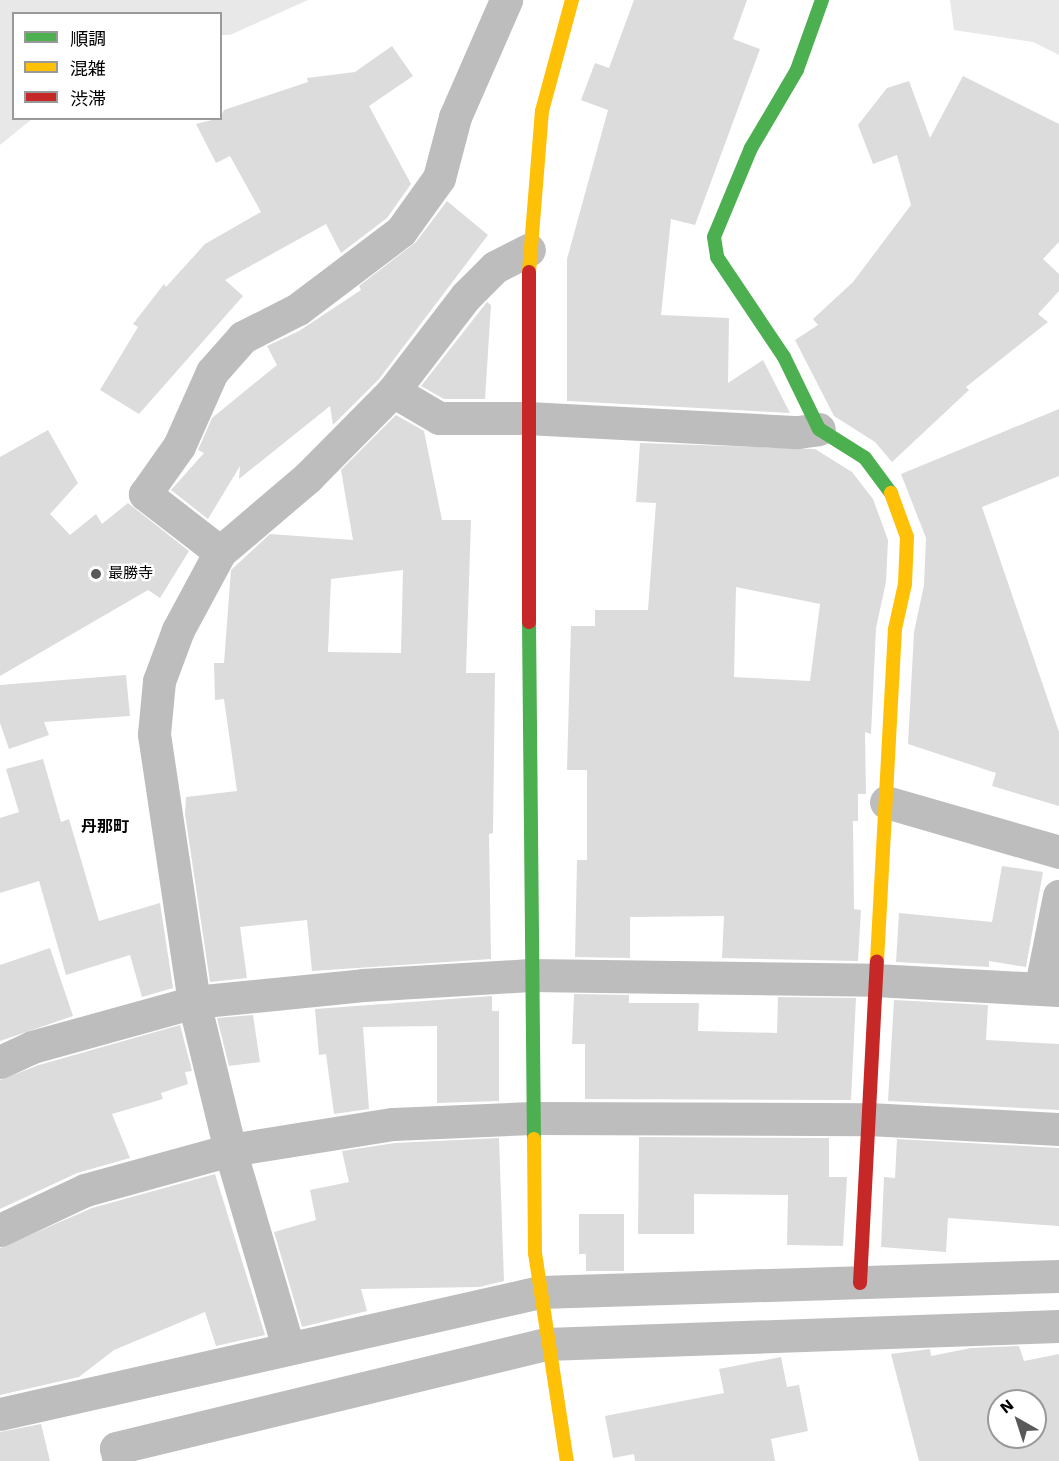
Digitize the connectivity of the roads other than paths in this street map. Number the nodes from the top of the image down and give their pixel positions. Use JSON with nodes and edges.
{"nodes":[{"id":1,"x":506,"y":0,"type":"edge"},
{"id":2,"x":572,"y":0,"type":"edge"},
{"id":3,"x":822,"y":0,"type":"edge"},
{"id":4,"x":529,"y":250,"type":"junction"},
{"id":5,"x":393,"y":391,"type":"junction"},
{"id":6,"x":527,"y":418,"type":"junction"},
{"id":7,"x":819,"y":429,"type":"junction"},
{"id":8,"x":220,"y":552,"type":"junction"},
{"id":9,"x":886,"y":802,"type":"junction"},
{"id":10,"x":1059,"y":852,"type":"edge"},
{"id":11,"x":1059,"y":896,"type":"edge"},
{"id":12,"x":530,"y":975,"type":"junction"},
{"id":13,"x":875,"y":980,"type":"junction"},
{"id":14,"x":1050,"y":988,"type":"edge"},
{"id":15,"x":194,"y":1002,"type":"junction"},
{"id":16,"x":0,"y":1062,"type":"edge"},
{"id":17,"x":532,"y":1118,"type":"junction"},
{"id":18,"x":868,"y":1119,"type":"junction"},
{"id":19,"x":1059,"y":1129,"type":"edge"},
{"id":20,"x":230,"y":1150,"type":"junction"},
{"id":21,"x":0,"y":1230,"type":"edge"},
{"id":22,"x":1059,"y":1276,"type":"edge"},
{"id":23,"x":860,"y":1283,"type":"junction"},
{"id":24,"x":540,"y":1292,"type":"junction"},
{"id":25,"x":1059,"y":1326,"type":"edge"},
{"id":26,"x":546,"y":1344,"type":"junction"},
{"id":27,"x":288,"y":1347,"type":"junction"},
{"id":28,"x":0,"y":1414,"type":"edge"},
{"id":29,"x":119,"y":1461,"type":"edge"},
{"id":30,"x":567,"y":1461,"type":"edge"}],
"edges":[{"from":1,"to":8,"type":"street"},
{"from":2,"to":4,"type":"street"},
{"from":3,"to":7,"type":"street"},
{"from":4,"to":5,"type":"street"},
{"from":4,"to":6,"type":"street"},
{"from":5,"to":6,"type":"street"},
{"from":5,"to":8,"type":"street"},
{"from":6,"to":7,"type":"street"},
{"from":6,"to":12,"type":"street"},
{"from":7,"to":9,"type":"street"},
{"from":8,"to":15,"type":"street"},
{"from":9,"to":10,"type":"street"},
{"from":9,"to":13,"type":"street"},
{"from":11,"to":14,"type":"street"},
{"from":12,"to":13,"type":"street"},
{"from":12,"to":15,"type":"street"},
{"from":12,"to":17,"type":"street"},
{"from":13,"to":14,"type":"street"},
{"from":13,"to":18,"type":"street"},
{"from":15,"to":16,"type":"street"},
{"from":15,"to":20,"type":"street"},
{"from":17,"to":18,"type":"street"},
{"from":17,"to":20,"type":"street"},
{"from":17,"to":24,"type":"street"},
{"from":18,"to":19,"type":"street"},
{"from":18,"to":23,"type":"street"},
{"from":20,"to":21,"type":"street"},
{"from":20,"to":27,"type":"street"},
{"from":22,"to":23,"type":"street"},
{"from":23,"to":24,"type":"street"},
{"from":24,"to":26,"type":"street"},
{"from":24,"to":27,"type":"street"},
{"from":25,"to":26,"type":"street"},
{"from":26,"to":29,"type":"street"},
{"from":26,"to":30,"type":"street"},
{"from":27,"to":28,"type":"street"}]}
